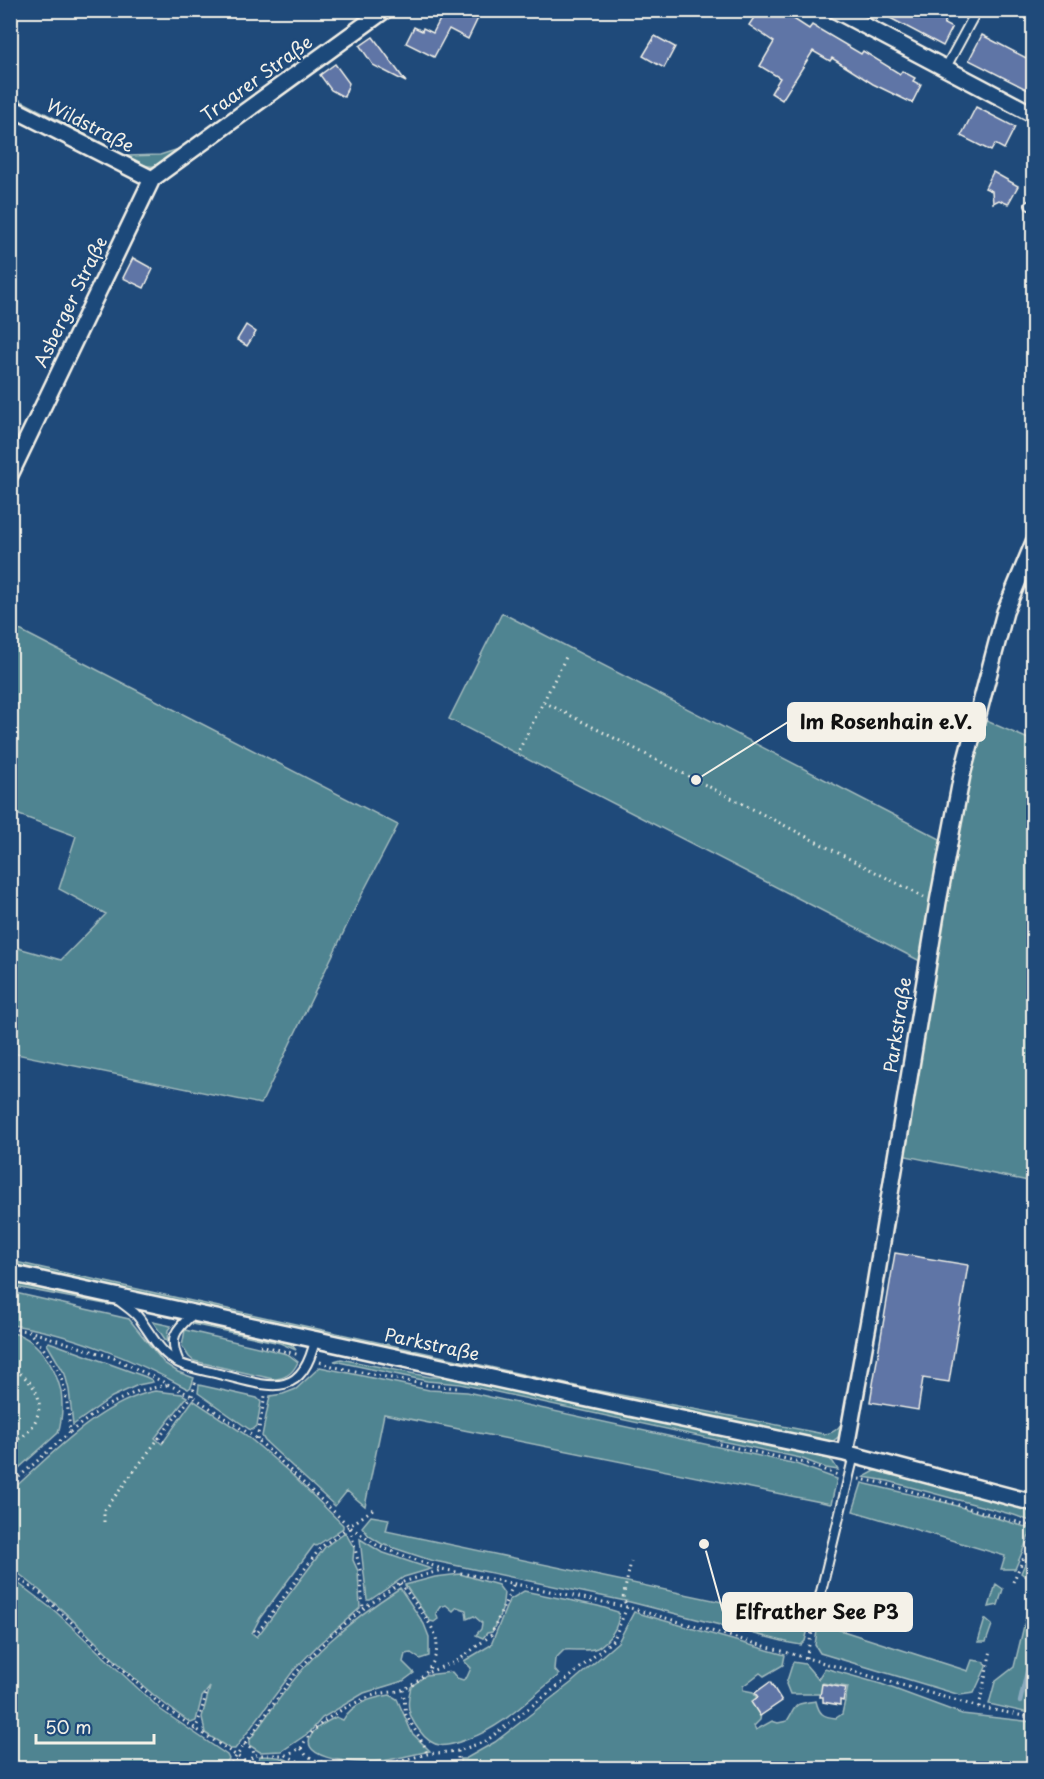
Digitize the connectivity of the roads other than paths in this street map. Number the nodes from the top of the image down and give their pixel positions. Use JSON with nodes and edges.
{"nodes":[{"id":1,"x":385,"y":10,"type":"edge"},
{"id":2,"x":835,"y":10,"type":"edge"},
{"id":3,"x":977,"y":10,"type":"edge"},
{"id":4,"x":945,"y":69,"type":"junction"},
{"id":5,"x":10,"y":107,"type":"edge"},
{"id":6,"x":1034,"y":115,"type":"edge"},
{"id":7,"x":152,"y":179,"type":"junction"},
{"id":8,"x":10,"y":475,"type":"edge"},
{"id":9,"x":1034,"y":542,"type":"edge"},
{"id":10,"x":10,"y":1273,"type":"edge"},
{"id":11,"x":113,"y":1295,"type":"junction"},
{"id":12,"x":194,"y":1313,"type":"junction"},
{"id":13,"x":315,"y":1340,"type":"junction"},
{"id":14,"x":179,"y":1363,"type":"junction"},
{"id":15,"x":850,"y":1454,"type":"junction"},
{"id":16,"x":1034,"y":1503,"type":"edge"},
{"id":17,"x":819,"y":1600,"type":"road end"}],
"edges":[{"from":1,"to":7,"type":"street","name":"Traarer Straße"},
{"from":2,"to":4,"type":"street"},
{"from":3,"to":4,"type":"lane"},
{"from":4,"to":6,"type":"street"},
{"from":5,"to":7,"type":"street","name":"Wildstraße"},
{"from":7,"to":8,"type":"street","name":"Asberger Straße"},
{"from":9,"to":15,"type":"street","name":"Parkstraße"},
{"from":10,"to":11,"type":"street","name":"Parkstraße"},
{"from":11,"to":12,"type":"street","name":"Parkstraße"},
{"from":11,"to":14,"type":"lane"},
{"from":12,"to":13,"type":"street","name":"Parkstraße"},
{"from":12,"to":14,"type":"lane"},
{"from":13,"to":14,"type":"lane"},
{"from":13,"to":15,"type":"street","name":"Parkstraße"},
{"from":15,"to":16,"type":"street","name":"Parkstraße"},
{"from":15,"to":17,"type":"lane"}]}
